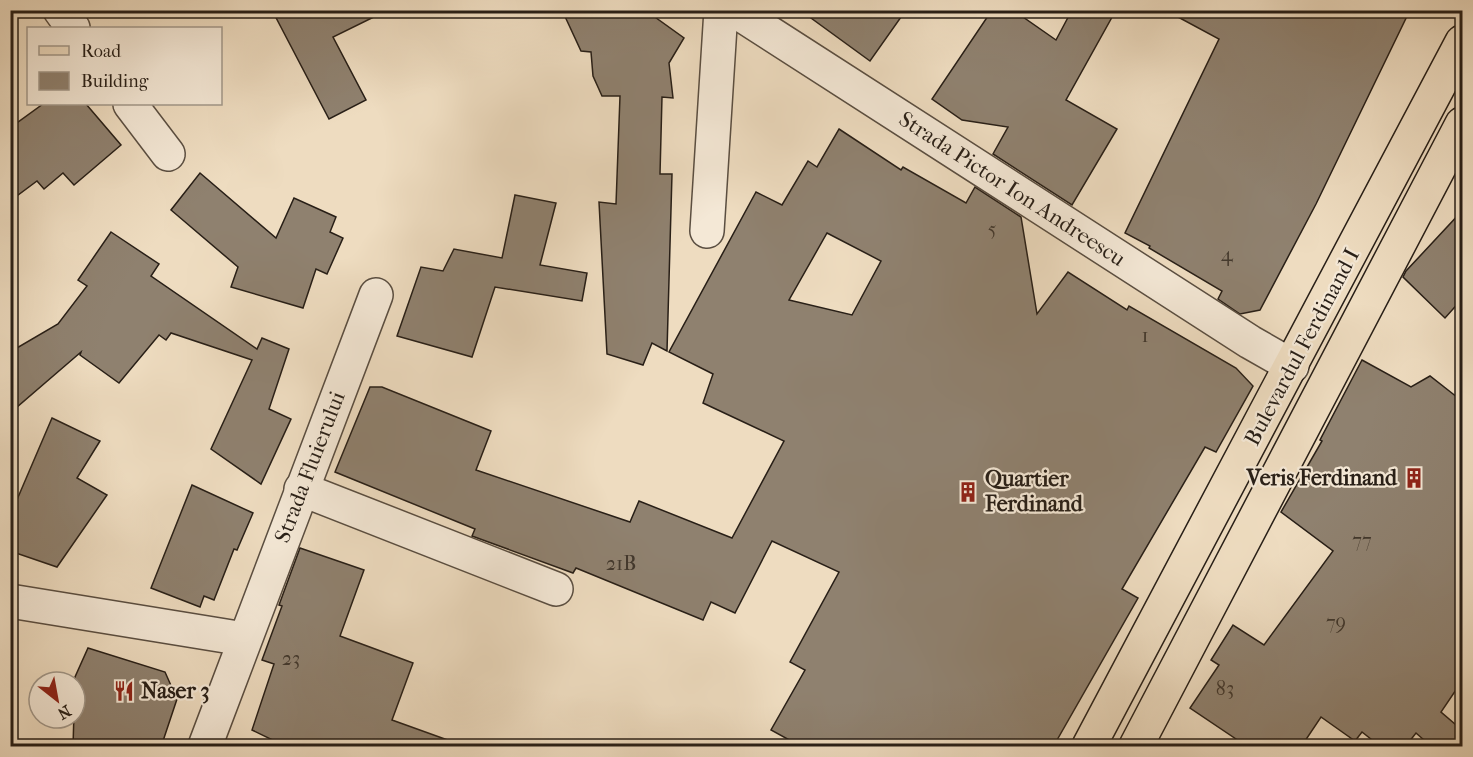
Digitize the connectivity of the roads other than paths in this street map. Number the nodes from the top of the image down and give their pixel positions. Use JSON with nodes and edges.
{"nodes":[{"id":1,"x":60,"y":10,"type":"edge"},
{"id":2,"x":721,"y":10,"type":"edge"},
{"id":3,"x":735,"y":10,"type":"edge"},
{"id":4,"x":72,"y":27,"type":"edge"},
{"id":5,"x":1462,"y":42,"type":"edge"},
{"id":6,"x":131,"y":105,"type":"edge"},
{"id":7,"x":1462,"y":124,"type":"edge"},
{"id":8,"x":168,"y":154,"type":"dead end"},
{"id":9,"x":707,"y":231,"type":"dead end"},
{"id":10,"x":375,"y":295,"type":"dead end"},
{"id":11,"x":1292,"y":366,"type":"junction"},
{"id":12,"x":301,"y":489,"type":"junction"},
{"id":13,"x":556,"y":589,"type":"dead end"},
{"id":14,"x":10,"y":601,"type":"edge"},
{"id":15,"x":244,"y":639,"type":"junction"},
{"id":16,"x":205,"y":747,"type":"edge"},
{"id":17,"x":1089,"y":747,"type":"edge"},
{"id":18,"x":1136,"y":747,"type":"edge"}],
"edges":[{"from":1,"to":4,"type":"street"},
{"from":2,"to":9,"type":"street"},
{"from":3,"to":11,"type":"street","name":"Strada Pictor Ion Andreescu"},
{"from":5,"to":11,"type":"main road","name":"Bulevardul Ferdinand I"},
{"from":6,"to":8,"type":"street"},
{"from":7,"to":18,"type":"main road","name":"Bulevardul Ferdinand I"},
{"from":10,"to":12,"type":"street","name":"Strada Fluierului"},
{"from":11,"to":17,"type":"main road","name":"Bulevardul Ferdinand I"},
{"from":12,"to":13,"type":"street"},
{"from":12,"to":15,"type":"street","name":"Strada Fluierului"},
{"from":14,"to":15,"type":"street"},
{"from":15,"to":16,"type":"street","name":"Strada Fluierului"}]}
